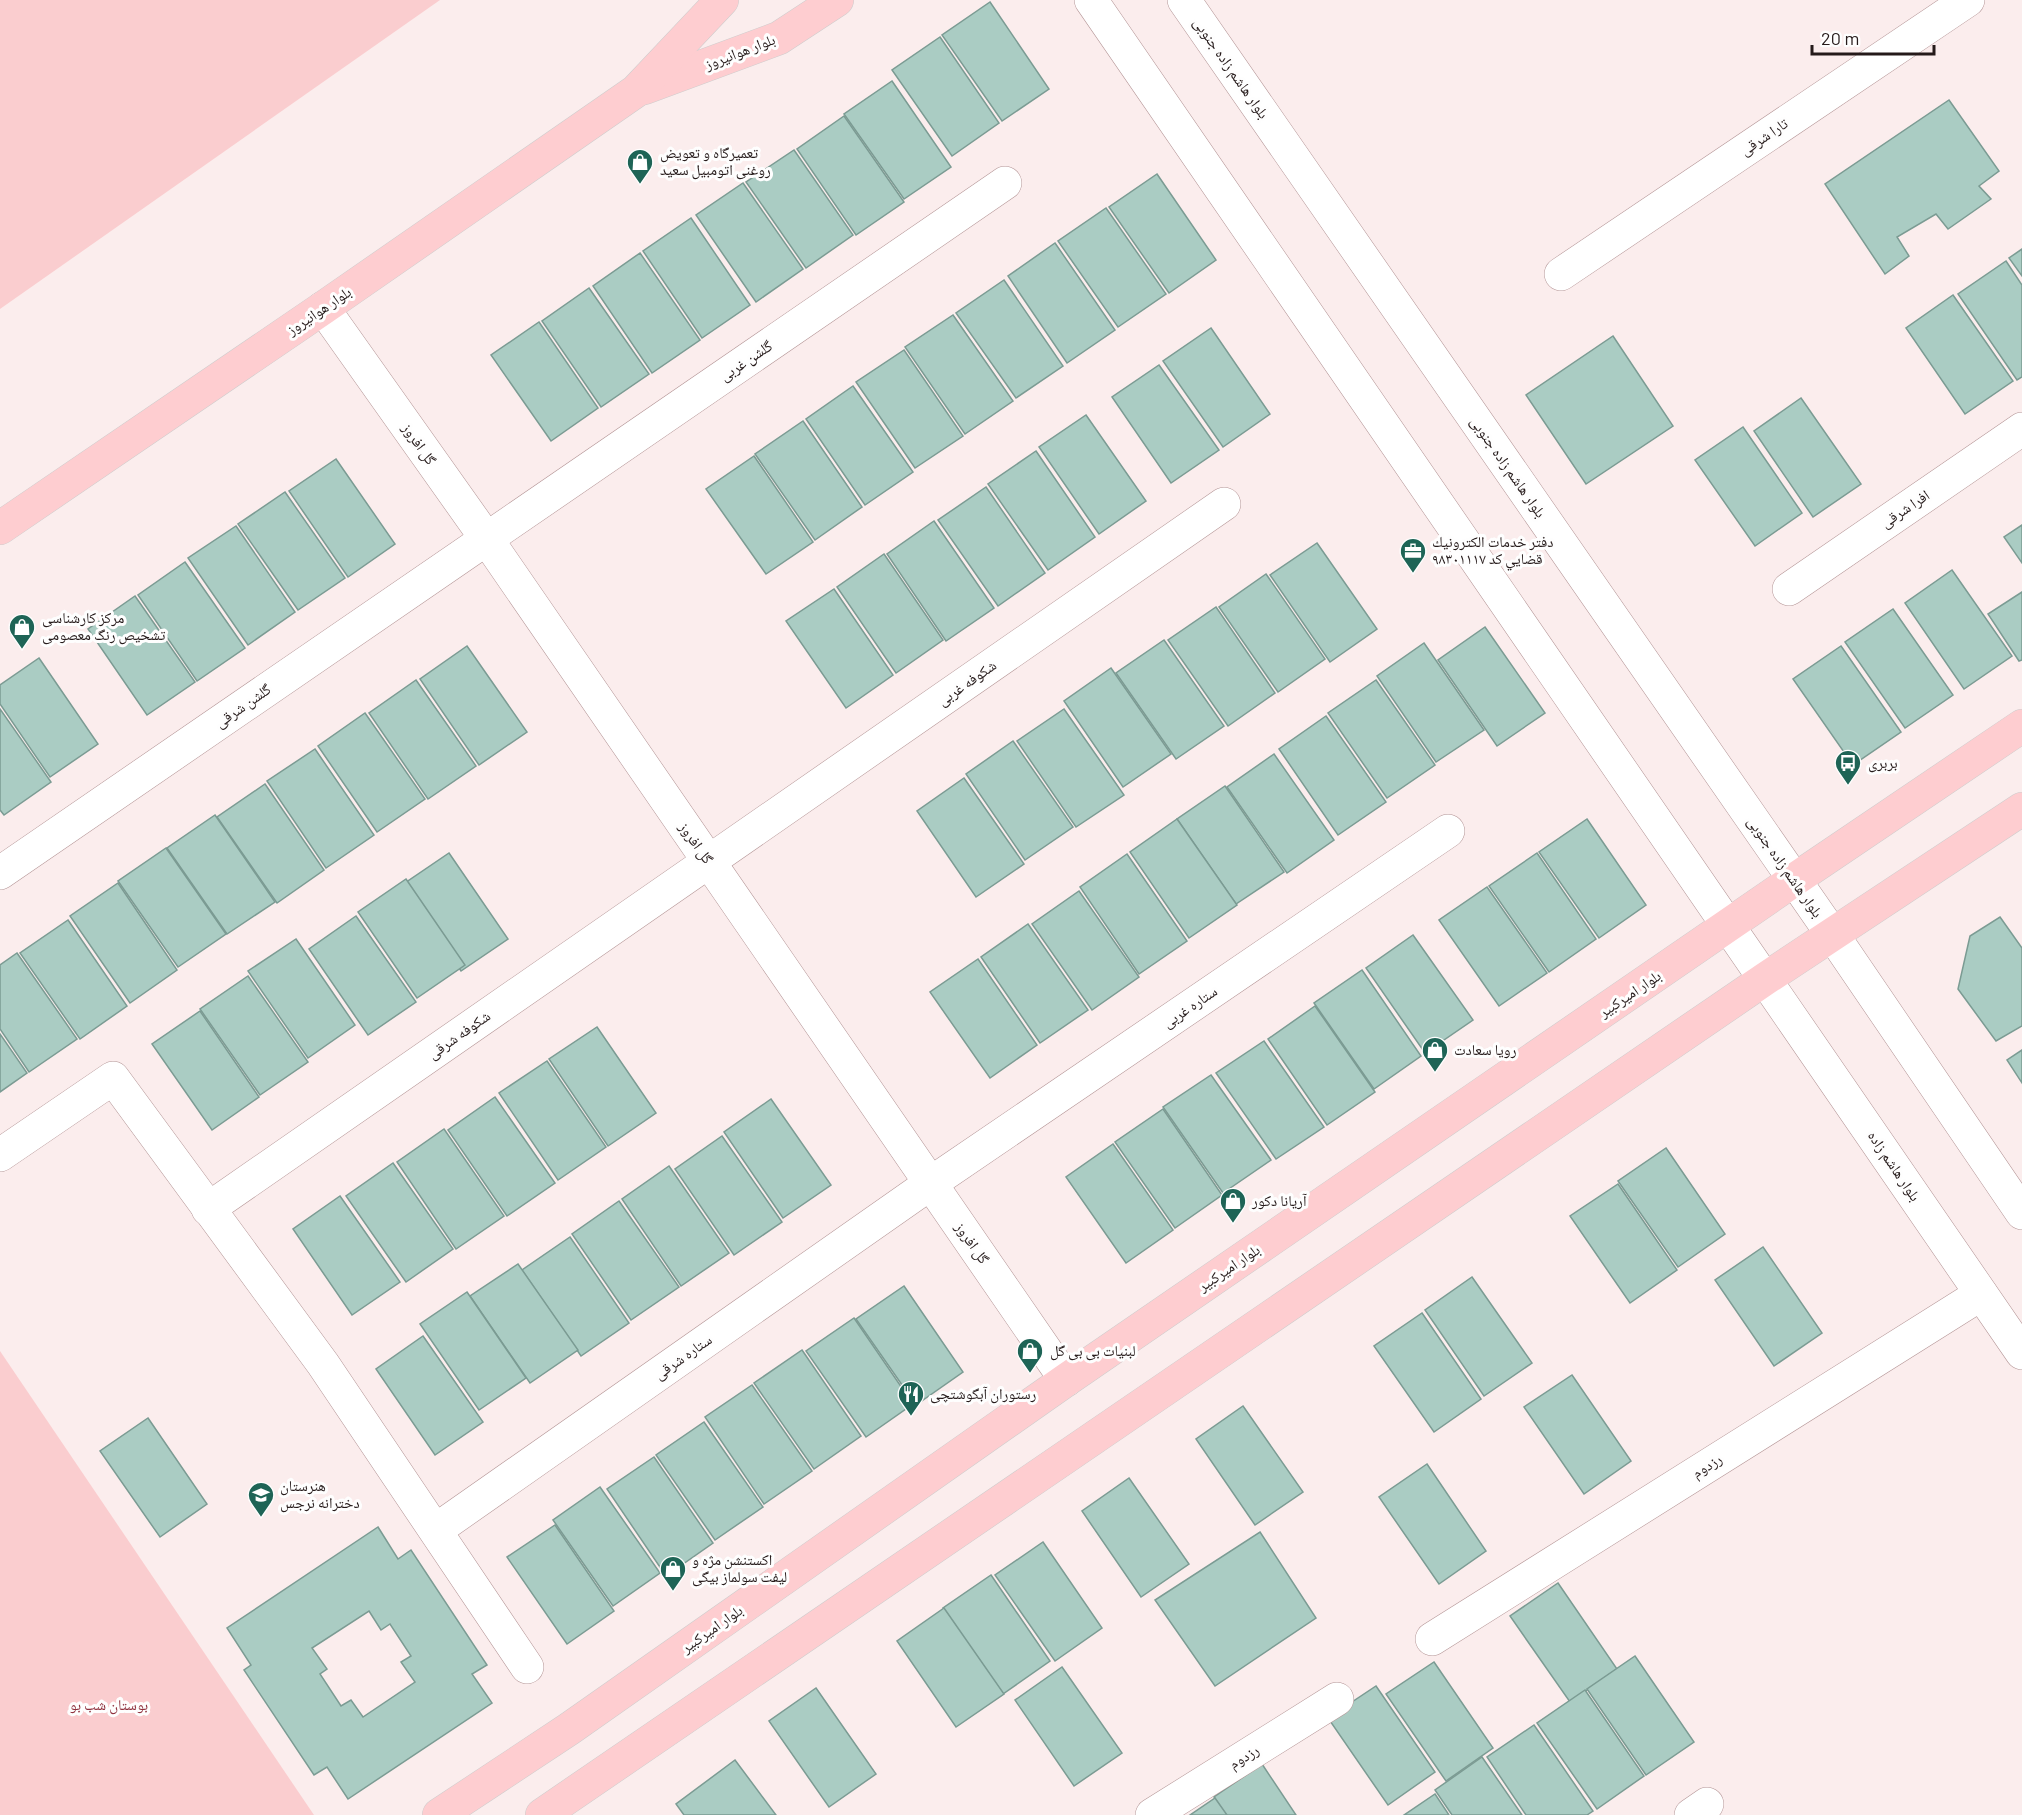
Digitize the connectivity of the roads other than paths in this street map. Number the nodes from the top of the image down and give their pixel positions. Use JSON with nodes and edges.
{"nodes":[{"id":1,"x":722,"y":0,"type":"edge"},
{"id":2,"x":837,"y":0,"type":"edge"},
{"id":3,"x":1091,"y":0,"type":"edge"},
{"id":4,"x":1184,"y":0,"type":"edge"},
{"id":5,"x":1968,"y":0,"type":"edge"},
{"id":6,"x":636,"y":91,"type":"junction"},
{"id":7,"x":1005,"y":183,"type":"dead end"},
{"id":8,"x":1561,"y":274,"type":"dead end"},
{"id":9,"x":323,"y":308,"type":"junction"},
{"id":10,"x":2022,"y":429,"type":"edge"},
{"id":11,"x":1224,"y":504,"type":"dead end"},
{"id":12,"x":0,"y":528,"type":"edge"},
{"id":13,"x":486,"y":538,"type":"junction"},
{"id":14,"x":1789,"y":589,"type":"dead end"},
{"id":15,"x":2022,"y":726,"type":"edge"},
{"id":16,"x":2022,"y":809,"type":"edge"},
{"id":17,"x":1448,"y":831,"type":"dead end"},
{"id":18,"x":709,"y":862,"type":"junction"},
{"id":19,"x":0,"y":873,"type":"edge"},
{"id":20,"x":1794,"y":880,"type":"junction"},
{"id":21,"x":1727,"y":927,"type":"junction"},
{"id":22,"x":1832,"y":934,"type":"junction"},
{"id":23,"x":1766,"y":979,"type":"junction"},
{"id":24,"x":0,"y":1155,"type":"edge"},
{"id":25,"x":931,"y":1183,"type":"junction"},
{"id":26,"x":208,"y":1209,"type":"junction"},
{"id":27,"x":2022,"y":1213,"type":"edge"},
{"id":28,"x":1981,"y":1294,"type":"junction"},
{"id":29,"x":2022,"y":1353,"type":"edge"},
{"id":30,"x":1066,"y":1380,"type":"junction"},
{"id":31,"x":436,"y":1530,"type":"junction"},
{"id":32,"x":1432,"y":1639,"type":"dead end"},
{"id":33,"x":527,"y":1667,"type":"dead end"},
{"id":34,"x":1337,"y":1699,"type":"dead end"},
{"id":35,"x":439,"y":1815,"type":"edge"},
{"id":36,"x":542,"y":1815,"type":"edge"},
{"id":37,"x":1152,"y":1815,"type":"edge"}],
"edges":[{"from":1,"to":6,"type":"main road","name":"بلوار هوانیروز"},
{"from":2,"to":6,"type":"main road","name":"بلوار هوانیروز"},
{"from":3,"to":21,"type":"street"},
{"from":4,"to":20,"type":"street","name":"بلوار هاشم زاده جنوبی"},
{"from":5,"to":8,"type":"street","name":"تارا شرقی"},
{"from":6,"to":9,"type":"main road","name":"بلوار هوانیروز"},
{"from":7,"to":13,"type":"street","name":"گلشن غربی"},
{"from":9,"to":12,"type":"main road","name":"بلوار هوانیروز"},
{"from":9,"to":13,"type":"street","name":"گل افروز"},
{"from":10,"to":14,"type":"street","name":"افرا شرقی"},
{"from":11,"to":18,"type":"street","name":"شکوفه غربی"},
{"from":13,"to":18,"type":"street","name":"گل افروز"},
{"from":13,"to":19,"type":"street","name":"گلشن شرقی"},
{"from":15,"to":20,"type":"main road","name":"بلوار امیرکبیر"},
{"from":16,"to":22,"type":"main road"},
{"from":17,"to":25,"type":"street","name":"ستاره غربی"},
{"from":18,"to":25,"type":"street","name":"گل افروز"},
{"from":18,"to":26,"type":"street","name":"شکوفه شرقی"},
{"from":20,"to":21,"type":"main road","name":"بلوار امیرکبیر"},
{"from":20,"to":22,"type":"street","name":"بلوار هاشم زاده جنوبی"},
{"from":21,"to":23,"type":"street","name":"بلوار هاشم زاده"},
{"from":21,"to":30,"type":"main road","name":"بلوار امیرکبیر"},
{"from":22,"to":23,"type":"main road"},
{"from":22,"to":27,"type":"street"},
{"from":23,"to":28,"type":"street","name":"بلوار هاشم زاده"},
{"from":23,"to":36,"type":"main road"},
{"from":24,"to":26,"type":"street"},
{"from":25,"to":30,"type":"street","name":"گل افروز"},
{"from":25,"to":31,"type":"street","name":"ستاره شرقی"},
{"from":26,"to":31,"type":"street"},
{"from":28,"to":29,"type":"street","name":"بلوار هاشم زاده"},
{"from":28,"to":32,"type":"street","name":"رزدوم"},
{"from":30,"to":35,"type":"main road","name":"بلوار امیرکبیر"},
{"from":31,"to":33,"type":"street"},
{"from":34,"to":37,"type":"street","name":"رزدوم"}]}
